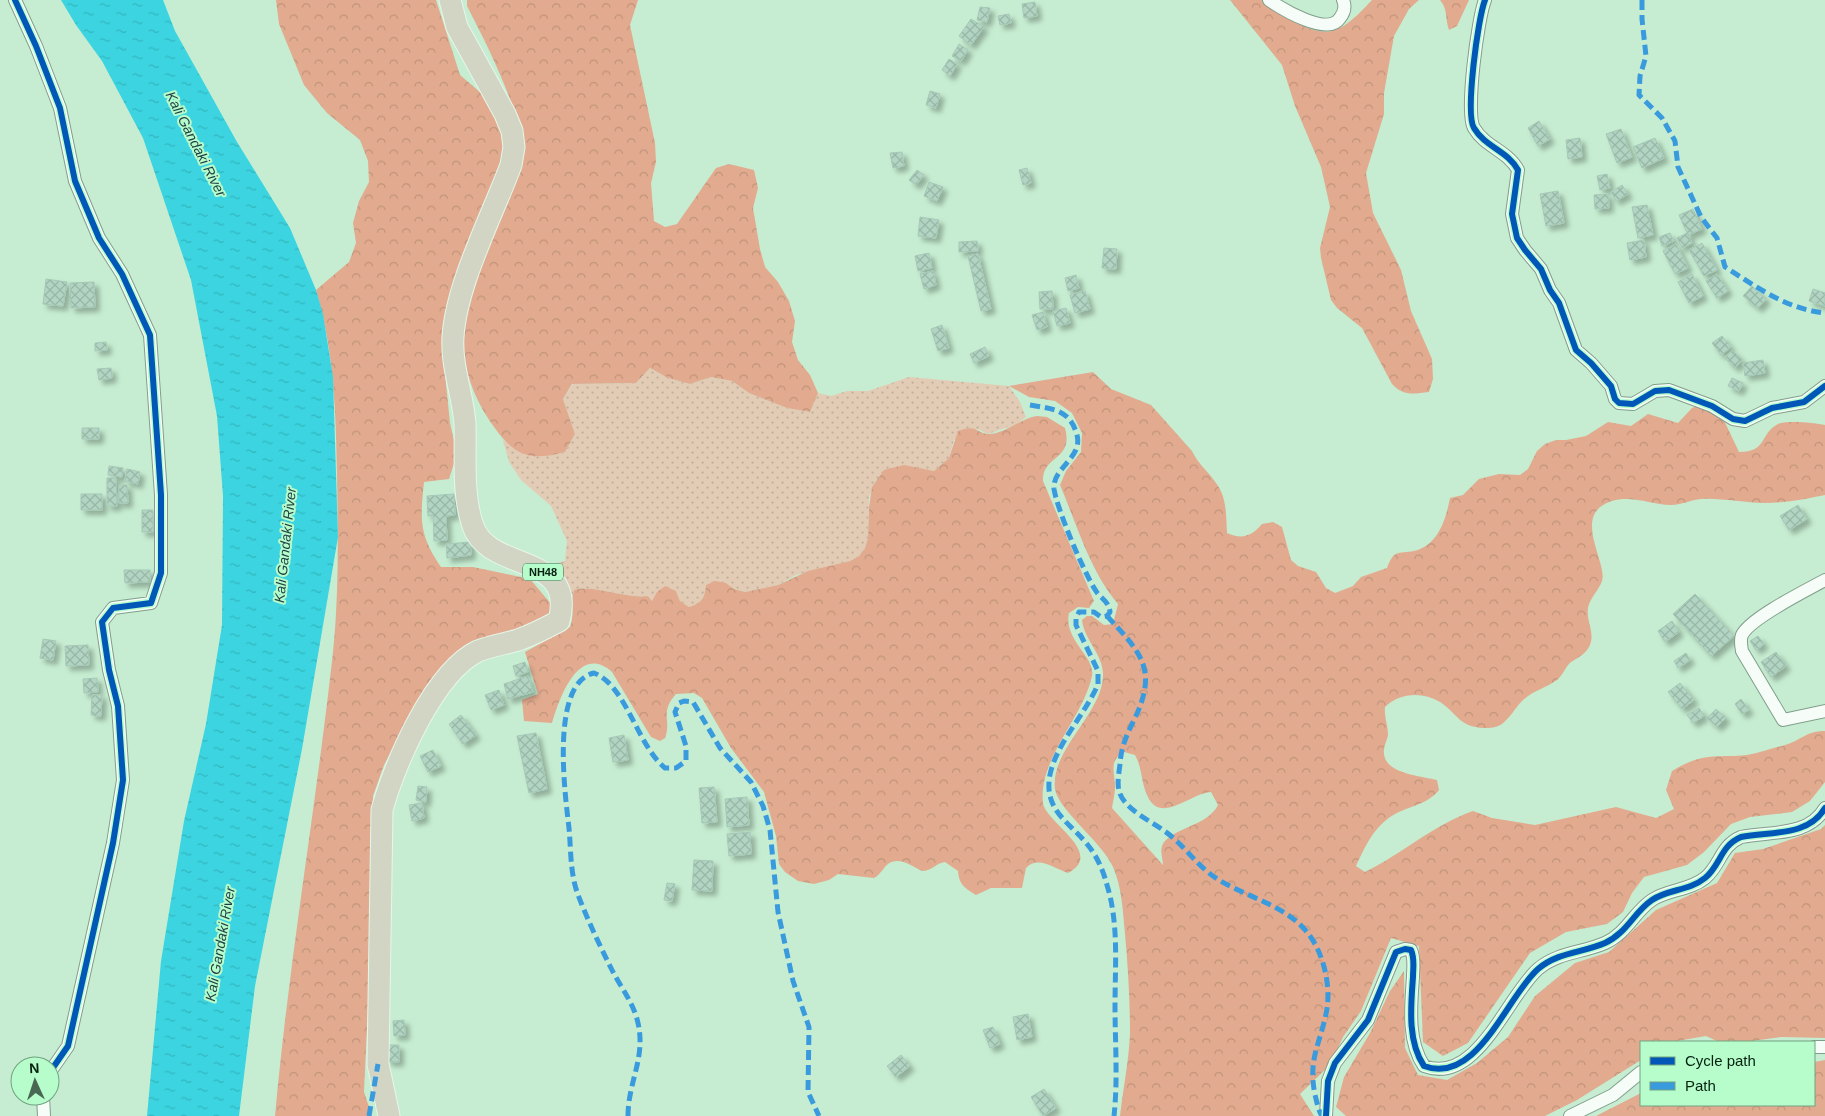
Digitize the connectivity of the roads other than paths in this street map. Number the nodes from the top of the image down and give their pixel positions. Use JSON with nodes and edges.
{"nodes":[{"id":1,"x":15,"y":0,"type":"edge"},
{"id":2,"x":450,"y":0,"type":"edge"},
{"id":3,"x":1269,"y":0,"type":"edge"},
{"id":4,"x":1343,"y":0,"type":"edge"},
{"id":5,"x":1485,"y":0,"type":"edge"},
{"id":6,"x":1825,"y":386,"type":"edge"},
{"id":7,"x":1825,"y":580,"type":"edge"},
{"id":8,"x":1825,"y":711,"type":"edge"},
{"id":9,"x":1825,"y":808,"type":"edge"},
{"id":10,"x":60,"y":1058,"type":"edge"},
{"id":11,"x":1640,"y":1073,"type":"edge"},
{"id":12,"x":390,"y":1116,"type":"edge"},
{"id":13,"x":1326,"y":1116,"type":"edge"},
{"id":14,"x":1570,"y":1116,"type":"edge"}],
"edges":[{"from":1,"to":10,"type":"street"},
{"from":2,"to":12,"type":"highway","number":"NH48"},
{"from":3,"to":4,"type":"street"},
{"from":5,"to":6,"type":"street"},
{"from":7,"to":8,"type":"street"},
{"from":9,"to":13,"type":"street"},
{"from":11,"to":14,"type":"street"}]}
